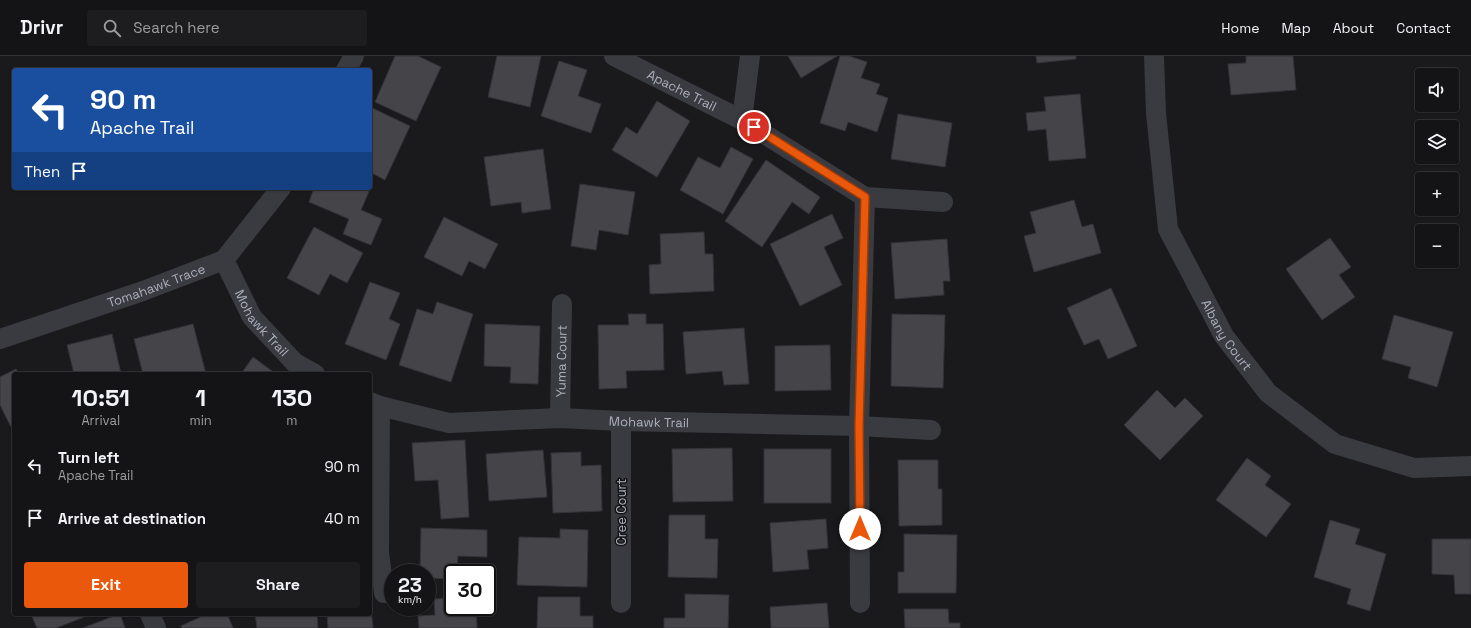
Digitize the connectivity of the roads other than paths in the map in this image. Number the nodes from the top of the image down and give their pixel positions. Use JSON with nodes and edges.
{"nodes":[{"id":1,"x":354,"y":56,"type":"edge"},
{"id":2,"x":614,"y":56,"type":"edge"},
{"id":3,"x":750,"y":56,"type":"edge"},
{"id":4,"x":1154,"y":56,"type":"edge"},
{"id":5,"x":347,"y":68,"type":"edge"},
{"id":6,"x":742,"y":120,"type":"junction"},
{"id":7,"x":279,"y":190,"type":"edge"},
{"id":8,"x":865,"y":197,"type":"junction"},
{"id":9,"x":943,"y":202,"type":"dead end"},
{"id":10,"x":224,"y":260,"type":"junction"},
{"id":11,"x":562,"y":304,"type":"dead end"},
{"id":12,"x":0,"y":339,"type":"edge"},
{"id":13,"x":311,"y":372,"type":"edge"},
{"id":14,"x":375,"y":404,"type":"edge"},
{"id":15,"x":560,"y":418,"type":"junction"},
{"id":16,"x":621,"y":421,"type":"junction"},
{"id":17,"x":859,"y":426,"type":"junction"},
{"id":18,"x":930,"y":430,"type":"dead end"},
{"id":19,"x":1471,"y":466,"type":"edge"},
{"id":20,"x":374,"y":553,"type":"edge"},
{"id":21,"x":384,"y":593,"type":"dead end"},
{"id":22,"x":621,"y":603,"type":"dead end"},
{"id":23,"x":860,"y":604,"type":"dead end"},
{"id":24,"x":151,"y":616,"type":"edge"},
{"id":25,"x":156,"y":628,"type":"edge"}],
"edges":[{"from":1,"to":5,"type":"street"},
{"from":2,"to":6,"type":"street","name":"Apache Trail"},
{"from":3,"to":6,"type":"street"},
{"from":4,"to":19,"type":"street","name":"Albany Court"},
{"from":6,"to":8,"type":"street","name":"Apache Trail"},
{"from":7,"to":10,"type":"street"},
{"from":8,"to":9,"type":"street","name":"Apache Trail"},
{"from":8,"to":17,"type":"street"},
{"from":10,"to":12,"type":"street","name":"Tomahawk Trace"},
{"from":10,"to":13,"type":"street","name":"Mohawk Trail"},
{"from":11,"to":15,"type":"street","name":"Yuma Court"},
{"from":14,"to":15,"type":"street","name":"Mohawk Trail"},
{"from":14,"to":20,"type":"street"},
{"from":15,"to":16,"type":"street","name":"Mohawk Trail"},
{"from":16,"to":17,"type":"street","name":"Mohawk Trail"},
{"from":16,"to":22,"type":"street","name":"Cree Court"},
{"from":17,"to":18,"type":"street","name":"Mohawk Trail"},
{"from":17,"to":23,"type":"street"},
{"from":20,"to":21,"type":"street"},
{"from":24,"to":25,"type":"street"}]}
